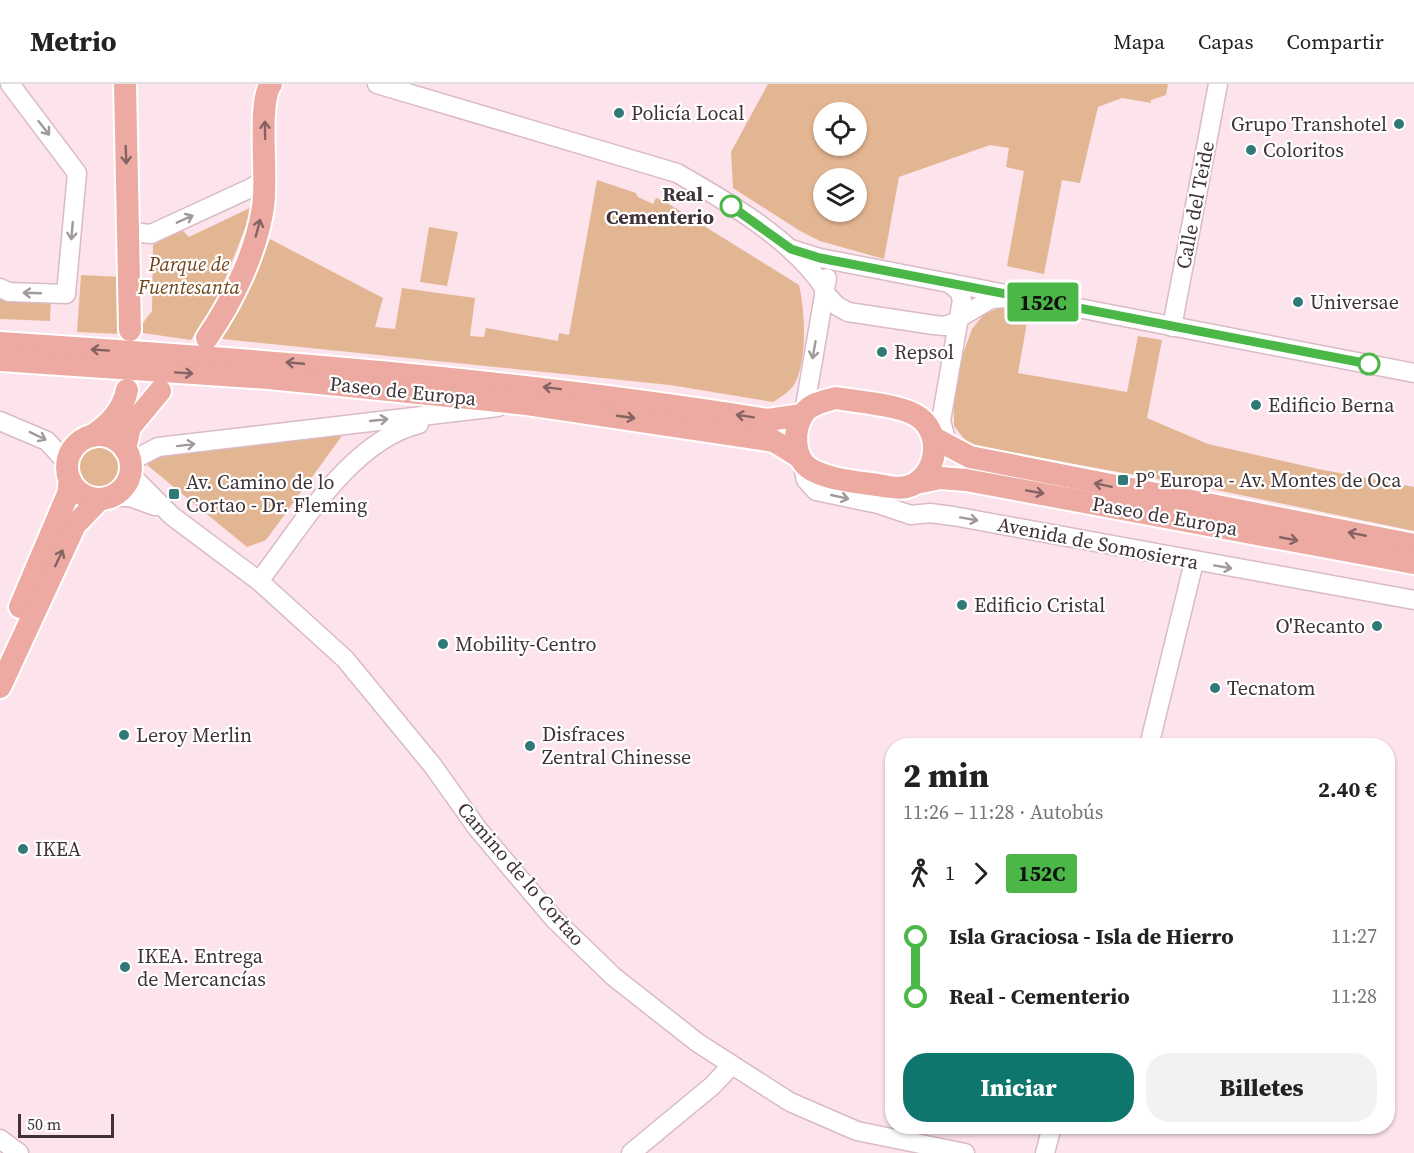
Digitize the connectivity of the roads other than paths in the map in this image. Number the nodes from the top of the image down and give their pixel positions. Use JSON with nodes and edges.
{"nodes":[{"id":1,"x":10,"y":84,"type":"edge"},
{"id":2,"x":271,"y":84,"type":"edge"},
{"id":3,"x":377,"y":84,"type":"edge"},
{"id":4,"x":1218,"y":84,"type":"edge"},
{"id":5,"x":124,"y":88,"type":"edge"},
{"id":6,"x":266,"y":178,"type":"junction"},
{"id":7,"x":130,"y":232,"type":"junction"},
{"id":8,"x":791,"y":249,"type":"junction"},
{"id":9,"x":847,"y":263,"type":"junction"},
{"id":10,"x":949,"y":283,"type":"junction"},
{"id":11,"x":0,"y":288,"type":"edge"},
{"id":12,"x":825,"y":291,"type":"junction"},
{"id":13,"x":1024,"y":298,"type":"junction"},
{"id":14,"x":959,"y":319,"type":"junction"},
{"id":15,"x":1172,"y":327,"type":"junction"},
{"id":16,"x":130,"y":330,"type":"dead end"},
{"id":17,"x":207,"y":338,"type":"dead end"},
{"id":18,"x":0,"y":343,"type":"edge"},
{"id":19,"x":0,"y":360,"type":"edge"},
{"id":20,"x":1414,"y":373,"type":"edge"},
{"id":21,"x":127,"y":390,"type":"dead end"},
{"id":22,"x":160,"y":391,"type":"dead end"},
{"id":23,"x":527,"y":404,"type":"junction"},
{"id":24,"x":803,"y":414,"type":"junction"},
{"id":25,"x":436,"y":416,"type":"junction"},
{"id":26,"x":0,"y":421,"type":"edge"},
{"id":27,"x":939,"y":435,"type":"junction"},
{"id":28,"x":92,"y":436,"type":"junction"},
{"id":29,"x":800,"y":459,"type":"junction"},
{"id":30,"x":129,"y":461,"type":"junction"},
{"id":31,"x":68,"y":472,"type":"junction"},
{"id":32,"x":911,"y":485,"type":"junction"},
{"id":33,"x":105,"y":498,"type":"junction"},
{"id":34,"x":911,"y":515,"type":"junction"},
{"id":35,"x":172,"y":516,"type":"junction"},
{"id":36,"x":1414,"y":545,"type":"edge"},
{"id":37,"x":1194,"y":562,"type":"junction"},
{"id":38,"x":1414,"y":563,"type":"edge"},
{"id":39,"x":259,"y":581,"type":"junction"},
{"id":40,"x":1414,"y":600,"type":"edge"},
{"id":41,"x":0,"y":653,"type":"edge"},
{"id":42,"x":0,"y":687,"type":"edge"},
{"id":43,"x":1151,"y":738,"type":"edge"},
{"id":44,"x":731,"y":1066,"type":"junction"},
{"id":45,"x":1050,"y":1134,"type":"edge"},
{"id":46,"x":0,"y":1139,"type":"edge"},
{"id":47,"x":19,"y":1153,"type":"edge"},
{"id":48,"x":631,"y":1153,"type":"edge"},
{"id":49,"x":965,"y":1153,"type":"edge"},
{"id":50,"x":1045,"y":1153,"type":"edge"}],
"edges":[{"from":1,"to":11,"type":"street","one_way":true},
{"from":6,"to":2,"type":"main road","one_way":true},
{"from":3,"to":8,"type":"street"},
{"from":4,"to":15,"type":"street","name":"Calle del Teide"},
{"from":5,"to":7,"type":"main road","one_way":true},
{"from":7,"to":6,"type":"street","one_way":true},
{"from":17,"to":6,"type":"main road","one_way":true},
{"from":7,"to":16,"type":"main road"},
{"from":8,"to":9,"type":"street"},
{"from":8,"to":12,"type":"street"},
{"from":9,"to":10,"type":"street"},
{"from":9,"to":12,"type":"street"},
{"from":10,"to":13,"type":"street"},
{"from":10,"to":14,"type":"street"},
{"from":12,"to":14,"type":"street"},
{"from":12,"to":24,"type":"street","one_way":true},
{"from":13,"to":14,"type":"street"},
{"from":13,"to":15,"type":"street"},
{"from":14,"to":27,"type":"street"},
{"from":15,"to":20,"type":"street"},
{"from":24,"to":18,"type":"main road","name":"Paseo de Europa","one_way":true},
{"from":19,"to":23,"type":"main road","name":"Paseo de Europa","one_way":true},
{"from":21,"to":28,"type":"main road"},
{"from":22,"to":30,"type":"main road"},
{"from":23,"to":25,"type":"street"},
{"from":23,"to":29,"type":"main road","name":"Paseo de Europa","one_way":true},
{"from":24,"to":27,"type":"main road"},
{"from":24,"to":29,"type":"main road"},
{"from":30,"to":25,"type":"street","one_way":true},
{"from":25,"to":39,"type":"street"},
{"from":26,"to":31,"type":"street","one_way":true},
{"from":27,"to":32,"type":"main road"},
{"from":36,"to":27,"type":"main road","name":"Paseo de Europa","one_way":true},
{"from":28,"to":30,"type":"main road"},
{"from":28,"to":31,"type":"main road"},
{"from":29,"to":32,"type":"main road"},
{"from":29,"to":34,"type":"street","name":"Avenida de Somosierra","one_way":true},
{"from":30,"to":33,"type":"main road"},
{"from":30,"to":35,"type":"street","name":"Camino de lo Cortao"},
{"from":31,"to":33,"type":"main road"},
{"from":31,"to":41,"type":"main road"},
{"from":32,"to":34,"type":"street"},
{"from":32,"to":38,"type":"main road","name":"Paseo de Europa","one_way":true},
{"from":33,"to":35,"type":"street","name":"Camino de lo Cortao"},
{"from":42,"to":33,"type":"main road","one_way":true},
{"from":34,"to":37,"type":"street","name":"Avenida de Somosierra","one_way":true},
{"from":35,"to":39,"type":"street","name":"Camino de lo Cortao"},
{"from":37,"to":40,"type":"street","name":"Avenida de Somosierra","one_way":true},
{"from":37,"to":43,"type":"street"},
{"from":39,"to":44,"type":"street","name":"Camino de lo Cortao"},
{"from":44,"to":48,"type":"street"},
{"from":44,"to":49,"type":"street","name":"Camino de lo Cortao"},
{"from":45,"to":50,"type":"street"},
{"from":46,"to":47,"type":"street"}]}
